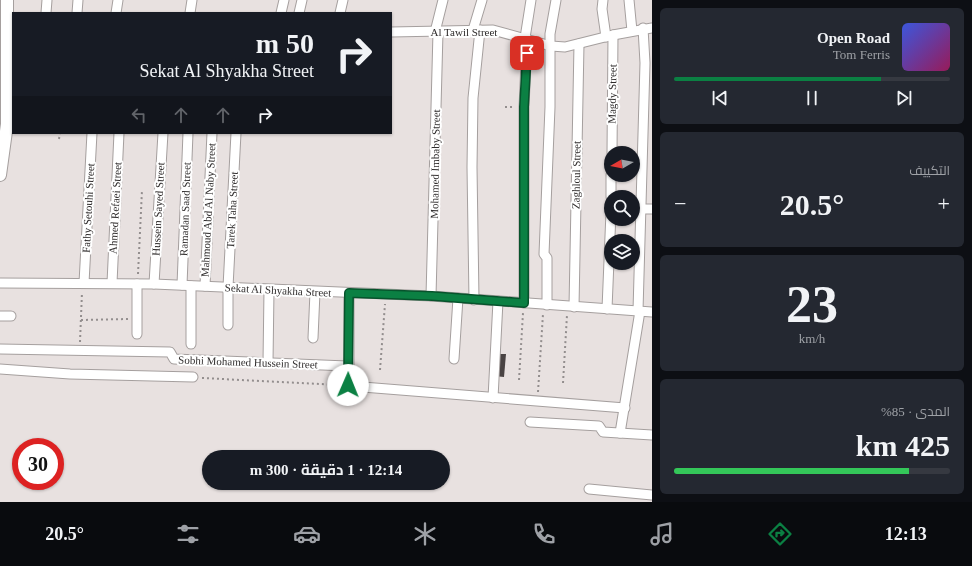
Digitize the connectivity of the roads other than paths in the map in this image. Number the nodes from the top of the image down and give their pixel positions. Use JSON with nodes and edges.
{"nodes":[{"id":1,"x":7,"y":0,"type":"edge"},
{"id":2,"x":47,"y":0,"type":"edge"},
{"id":3,"x":78,"y":0,"type":"edge"},
{"id":4,"x":118,"y":0,"type":"edge"},
{"id":5,"x":192,"y":0,"type":"edge"},
{"id":6,"x":284,"y":0,"type":"edge"},
{"id":7,"x":302,"y":0,"type":"edge"},
{"id":8,"x":343,"y":0,"type":"edge"},
{"id":9,"x":443,"y":0,"type":"edge"},
{"id":10,"x":482,"y":0,"type":"edge"},
{"id":11,"x":531,"y":0,"type":"edge"},
{"id":12,"x":556,"y":0,"type":"edge"},
{"id":13,"x":604,"y":0,"type":"edge"},
{"id":14,"x":629,"y":0,"type":"edge"},
{"id":15,"x":46,"y":12,"type":"edge"},
{"id":16,"x":77,"y":12,"type":"edge"},
{"id":17,"x":116,"y":12,"type":"edge"},
{"id":18,"x":190,"y":12,"type":"edge"},
{"id":19,"x":281,"y":12,"type":"edge"},
{"id":20,"x":299,"y":12,"type":"edge"},
{"id":21,"x":340,"y":12,"type":"edge"},
{"id":22,"x":648,"y":28,"type":"edge"},
{"id":23,"x":477,"y":30,"type":"junction"},
{"id":24,"x":632,"y":31,"type":"junction"},
{"id":25,"x":392,"y":32,"type":"edge"},
{"id":26,"x":437,"y":32,"type":"junction"},
{"id":27,"x":609,"y":36,"type":"junction"},
{"id":28,"x":526,"y":38,"type":"junction"},
{"id":29,"x":579,"y":44,"type":"junction"},
{"id":30,"x":6,"y":45,"type":"edge"},
{"id":31,"x":551,"y":46,"type":"junction"},
{"id":32,"x":648,"y":107,"type":"edge"},
{"id":33,"x":92,"y":134,"type":"edge"},
{"id":34,"x":119,"y":134,"type":"edge"},
{"id":35,"x":163,"y":134,"type":"edge"},
{"id":36,"x":188,"y":134,"type":"edge"},
{"id":37,"x":212,"y":134,"type":"edge"},
{"id":38,"x":236,"y":134,"type":"edge"},
{"id":39,"x":612,"y":146,"type":"edge"},
{"id":40,"x":0,"y":175,"type":"edge"},
{"id":41,"x":638,"y":190,"type":"edge"},
{"id":42,"x":640,"y":209,"type":"edge"},
{"id":43,"x":652,"y":209,"type":"edge"},
{"id":44,"x":610,"y":226,"type":"edge"},
{"id":45,"x":636,"y":226,"type":"edge"},
{"id":46,"x":0,"y":283,"type":"edge"},
{"id":47,"x":83,"y":283,"type":"junction"},
{"id":48,"x":112,"y":283,"type":"junction"},
{"id":49,"x":137,"y":284,"type":"junction"},
{"id":50,"x":154,"y":284,"type":"junction"},
{"id":51,"x":186,"y":286,"type":"junction"},
{"id":52,"x":205,"y":286,"type":"junction"},
{"id":53,"x":228,"y":287,"type":"junction"},
{"id":54,"x":269,"y":290,"type":"junction"},
{"id":55,"x":315,"y":292,"type":"junction"},
{"id":56,"x":349,"y":293,"type":"junction"},
{"id":57,"x":432,"y":296,"type":"junction"},
{"id":58,"x":458,"y":298,"type":"junction"},
{"id":59,"x":474,"y":300,"type":"junction"},
{"id":60,"x":498,"y":301,"type":"junction"},
{"id":61,"x":524,"y":303,"type":"junction"},
{"id":62,"x":545,"y":305,"type":"junction"},
{"id":63,"x":571,"y":306,"type":"junction"},
{"id":64,"x":607,"y":309,"type":"junction"},
{"id":65,"x":639,"y":311,"type":"junction"},
{"id":66,"x":652,"y":312,"type":"edge"},
{"id":67,"x":0,"y":316,"type":"edge"},
{"id":68,"x":12,"y":316,"type":"dead end"},
{"id":69,"x":228,"y":325,"type":"dead end"},
{"id":70,"x":137,"y":334,"type":"dead end"},
{"id":71,"x":313,"y":338,"type":"dead end"},
{"id":72,"x":191,"y":344,"type":"dead end"},
{"id":73,"x":0,"y":350,"type":"edge"},
{"id":74,"x":454,"y":359,"type":"dead end"},
{"id":75,"x":268,"y":362,"type":"junction"},
{"id":76,"x":349,"y":367,"type":"junction"},
{"id":77,"x":0,"y":369,"type":"edge"},
{"id":78,"x":194,"y":377,"type":"road end"},
{"id":79,"x":493,"y":398,"type":"junction"},
{"id":80,"x":625,"y":408,"type":"junction"},
{"id":81,"x":530,"y":422,"type":"dead end"},
{"id":82,"x":620,"y":433,"type":"junction"},
{"id":83,"x":652,"y":435,"type":"edge"},
{"id":84,"x":589,"y":489,"type":"dead end"},
{"id":85,"x":632,"y":492,"type":"junction"},
{"id":86,"x":652,"y":495,"type":"edge"},
{"id":87,"x":631,"y":502,"type":"edge"}],
"edges":[{"from":1,"to":30,"type":"street"},
{"from":2,"to":15,"type":"street"},
{"from":3,"to":16,"type":"street"},
{"from":4,"to":17,"type":"street"},
{"from":5,"to":18,"type":"street"},
{"from":6,"to":19,"type":"street"},
{"from":7,"to":20,"type":"street"},
{"from":8,"to":21,"type":"street"},
{"from":9,"to":26,"type":"street","name":"Mohamed Imbaby Street"},
{"from":10,"to":23,"type":"street"},
{"from":11,"to":28,"type":"street"},
{"from":12,"to":31,"type":"street"},
{"from":13,"to":27,"type":"street","name":"Magdy Street"},
{"from":14,"to":24,"type":"street"},
{"from":22,"to":24,"type":"street","name":"Al Tawil Street"},
{"from":22,"to":32,"type":"street"},
{"from":23,"to":26,"type":"street","name":"Al Tawil Street"},
{"from":23,"to":28,"type":"street","name":"Al Tawil Street"},
{"from":23,"to":59,"type":"street"},
{"from":24,"to":27,"type":"street","name":"Al Tawil Street"},
{"from":25,"to":26,"type":"street","name":"Al Tawil Street"},
{"from":26,"to":57,"type":"street","name":"Mohamed Imbaby Street"},
{"from":27,"to":29,"type":"street","name":"Al Tawil Street"},
{"from":27,"to":39,"type":"street","name":"Magdy Street"},
{"from":28,"to":31,"type":"street","name":"Al Tawil Street"},
{"from":28,"to":61,"type":"street"},
{"from":29,"to":31,"type":"street","name":"Al Tawil Street"},
{"from":29,"to":63,"type":"street","name":"Zaghloul Street"},
{"from":30,"to":40,"type":"street"},
{"from":31,"to":62,"type":"street"},
{"from":32,"to":41,"type":"street"},
{"from":33,"to":47,"type":"street","name":"Fathy Setouhi Street"},
{"from":34,"to":48,"type":"street","name":"Ahmed Refaei Street"},
{"from":35,"to":50,"type":"street","name":"Hussein Sayed Street"},
{"from":36,"to":51,"type":"street","name":"Ramadan Saad Street"},
{"from":37,"to":52,"type":"street","name":"Mahmoud Abd Al Naby Street"},
{"from":38,"to":53,"type":"street","name":"Tarek Taha Street"},
{"from":42,"to":43,"type":"street"},
{"from":44,"to":64,"type":"street"},
{"from":45,"to":65,"type":"street"},
{"from":46,"to":47,"type":"street","name":"Sekat Al Shyakha Street"},
{"from":47,"to":48,"type":"street","name":"Sekat Al Shyakha Street"},
{"from":48,"to":49,"type":"street","name":"Sekat Al Shyakha Street"},
{"from":49,"to":50,"type":"street","name":"Sekat Al Shyakha Street"},
{"from":49,"to":70,"type":"street"},
{"from":50,"to":51,"type":"street","name":"Sekat Al Shyakha Street"},
{"from":51,"to":52,"type":"street","name":"Sekat Al Shyakha Street"},
{"from":51,"to":72,"type":"street","name":"Ramadan Saad Street"},
{"from":52,"to":53,"type":"street","name":"Sekat Al Shyakha Street"},
{"from":53,"to":54,"type":"street","name":"Sekat Al Shyakha Street"},
{"from":53,"to":69,"type":"street","name":"Tarek Taha Street"},
{"from":54,"to":55,"type":"street","name":"Sekat Al Shyakha Street"},
{"from":54,"to":75,"type":"street"},
{"from":55,"to":56,"type":"street","name":"Sekat Al Shyakha Street"},
{"from":55,"to":71,"type":"street"},
{"from":56,"to":57,"type":"street","name":"Sekat Al Shyakha Street"},
{"from":56,"to":76,"type":"street"},
{"from":57,"to":58,"type":"street","name":"Sekat Al Shyakha Street"},
{"from":58,"to":59,"type":"street","name":"Sekat Al Shyakha Street"},
{"from":58,"to":74,"type":"street"},
{"from":59,"to":60,"type":"street","name":"Sekat Al Shyakha Street"},
{"from":60,"to":61,"type":"street","name":"Sekat Al Shyakha Street"},
{"from":60,"to":79,"type":"street"},
{"from":61,"to":62,"type":"street","name":"Sekat Al Shyakha Street"},
{"from":62,"to":63,"type":"street","name":"Sekat Al Shyakha Street"},
{"from":63,"to":64,"type":"street","name":"Sekat Al Shyakha Street"},
{"from":64,"to":65,"type":"street","name":"Sekat Al Shyakha Street"},
{"from":65,"to":66,"type":"street","name":"Sekat Al Shyakha Street"},
{"from":65,"to":80,"type":"street"},
{"from":67,"to":68,"type":"street"},
{"from":73,"to":75,"type":"street","name":"Sobhi Mohamed Hussein Street"},
{"from":75,"to":76,"type":"street","name":"Sobhi Mohamed Hussein Street"},
{"from":76,"to":79,"type":"street"},
{"from":77,"to":78,"type":"street"},
{"from":79,"to":80,"type":"street"},
{"from":80,"to":82,"type":"street"},
{"from":81,"to":82,"type":"street"},
{"from":82,"to":83,"type":"street"},
{"from":84,"to":85,"type":"street"},
{"from":85,"to":86,"type":"street"},
{"from":85,"to":87,"type":"street"}]}
